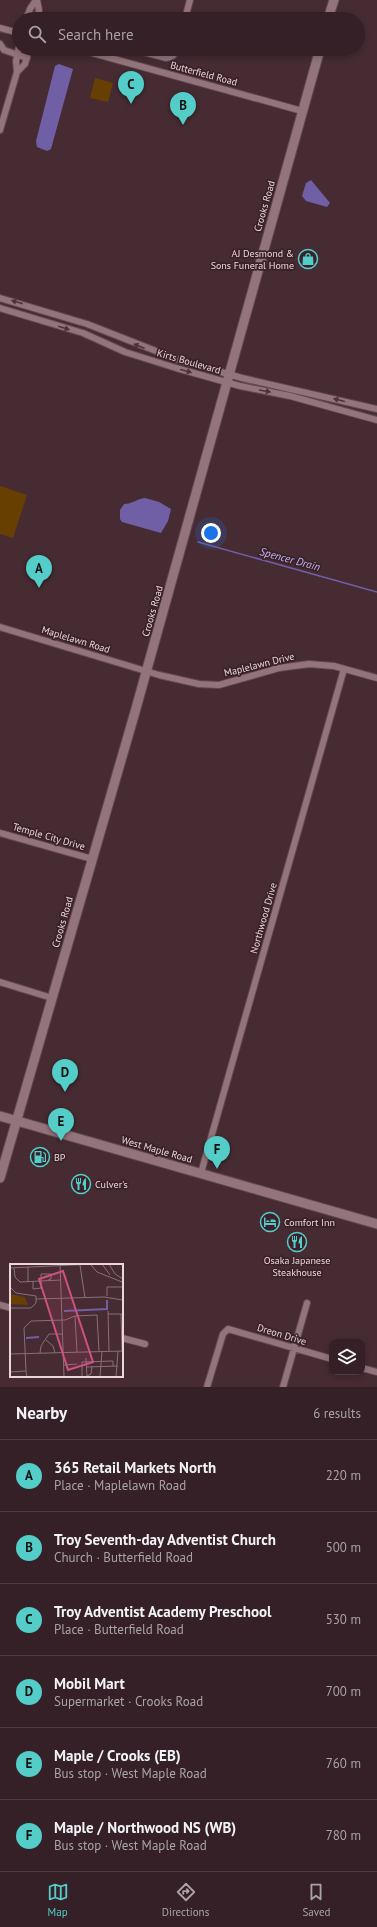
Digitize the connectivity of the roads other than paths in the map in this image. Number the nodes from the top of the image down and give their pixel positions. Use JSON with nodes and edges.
{"nodes":[{"id":1,"x":36,"y":0,"type":"edge"},
{"id":2,"x":190,"y":0,"type":"edge"},
{"id":3,"x":334,"y":0,"type":"edge"},
{"id":4,"x":29,"y":12,"type":"edge"},
{"id":5,"x":38,"y":12,"type":"edge"},
{"id":6,"x":187,"y":12,"type":"edge"},
{"id":7,"x":330,"y":12,"type":"edge"},
{"id":8,"x":0,"y":28,"type":"edge"},
{"id":9,"x":12,"y":31,"type":"edge"},
{"id":10,"x":0,"y":44,"type":"edge"},
{"id":11,"x":12,"y":53,"type":"edge"},
{"id":12,"x":17,"y":56,"type":"edge"},
{"id":13,"x":20,"y":56,"type":"edge"},
{"id":14,"x":103,"y":56,"type":"edge"},
{"id":15,"x":158,"y":56,"type":"edge"},
{"id":16,"x":172,"y":56,"type":"edge"},
{"id":17,"x":318,"y":56,"type":"edge"},
{"id":18,"x":27,"y":58,"type":"joint"},
{"id":19,"x":17,"y":72,"type":"junction"},
{"id":20,"x":302,"y":111,"type":"junction"},
{"id":21,"x":0,"y":130,"type":"edge"},
{"id":22,"x":0,"y":298,"type":"edge"},
{"id":23,"x":0,"y":308,"type":"edge"},
{"id":24,"x":228,"y":379,"type":"junction"},
{"id":25,"x":377,"y":409,"type":"edge"},
{"id":26,"x":377,"y":420,"type":"edge"},
{"id":27,"x":0,"y":626,"type":"edge"},
{"id":28,"x":344,"y":669,"type":"junction"},
{"id":29,"x":146,"y":671,"type":"junction"},
{"id":30,"x":377,"y":678,"type":"edge"},
{"id":31,"x":0,"y":833,"type":"edge"},
{"id":32,"x":92,"y":859,"type":"junction"},
{"id":33,"x":0,"y":982,"type":"edge"},
{"id":34,"x":52,"y":998,"type":"junction"},
{"id":35,"x":0,"y":1116,"type":"edge"},
{"id":36,"x":16,"y":1120,"type":"junction"},
{"id":37,"x":201,"y":1173,"type":"junction"},
{"id":38,"x":0,"y":1178,"type":"edge"},
{"id":39,"x":377,"y":1224,"type":"edge"},
{"id":40,"x":307,"y":1304,"type":"dead end"},
{"id":41,"x":0,"y":1305,"type":"edge"},
{"id":42,"x":10,"y":1308,"type":"edge"},
{"id":43,"x":123,"y":1338,"type":"edge"},
{"id":44,"x":145,"y":1344,"type":"dead end"},
{"id":45,"x":294,"y":1348,"type":"junction"},
{"id":46,"x":329,"y":1358,"type":"edge"},
{"id":47,"x":365,"y":1369,"type":"edge"},
{"id":48,"x":377,"y":1372,"type":"edge"},
{"id":49,"x":207,"y":1387,"type":"edge"},
{"id":50,"x":283,"y":1387,"type":"edge"}],
"edges":[{"from":1,"to":4,"type":"street"},
{"from":1,"to":5,"type":"street"},
{"from":2,"to":6,"type":"street"},
{"from":3,"to":7,"type":"main road"},
{"from":8,"to":9,"type":"street"},
{"from":10,"to":11,"type":"street"},
{"from":12,"to":19,"type":"street"},
{"from":13,"to":18,"type":"street"},
{"from":14,"to":20,"type":"street","name":"Butterfield Road"},
{"from":15,"to":16,"type":"street"},
{"from":17,"to":20,"type":"main road","name":"Crooks Road"},
{"from":18,"to":19,"type":"street"},
{"from":19,"to":21,"type":"street"},
{"from":20,"to":24,"type":"main road","name":"Crooks Road"},
{"from":24,"to":22,"type":"street","name":"Kirts Boulevard","one_way":true},
{"from":23,"to":24,"type":"street","name":"Kirts Boulevard","one_way":true},
{"from":25,"to":24,"type":"street","name":"Kirts Boulevard","one_way":true},
{"from":24,"to":26,"type":"street","name":"Kirts Boulevard","one_way":true},
{"from":24,"to":29,"type":"main road","name":"Crooks Road"},
{"from":27,"to":29,"type":"street","name":"Maplelawn Road"},
{"from":28,"to":29,"type":"street","name":"Maplelawn Drive"},
{"from":28,"to":30,"type":"street","name":"Maplelawn Drive"},
{"from":28,"to":37,"type":"street","name":"Northwood Drive"},
{"from":29,"to":32,"type":"main road","name":"Crooks Road"},
{"from":31,"to":32,"type":"street","name":"Temple City Drive"},
{"from":32,"to":34,"type":"main road","name":"Crooks Road"},
{"from":33,"to":34,"type":"street"},
{"from":34,"to":36,"type":"main road","name":"Crooks Road"},
{"from":35,"to":36,"type":"main road","name":"West Maple Road"},
{"from":36,"to":37,"type":"main road","name":"West Maple Road"},
{"from":36,"to":38,"type":"main road","name":"Crooks Road"},
{"from":37,"to":39,"type":"main road","name":"West Maple Road"},
{"from":40,"to":45,"type":"street"},
{"from":41,"to":42,"type":"street"},
{"from":43,"to":44,"type":"street"},
{"from":45,"to":46,"type":"street","name":"Dreon Drive"},
{"from":45,"to":49,"type":"street","name":"Dreon Drive"},
{"from":45,"to":50,"type":"street"},
{"from":47,"to":48,"type":"street"}]}
